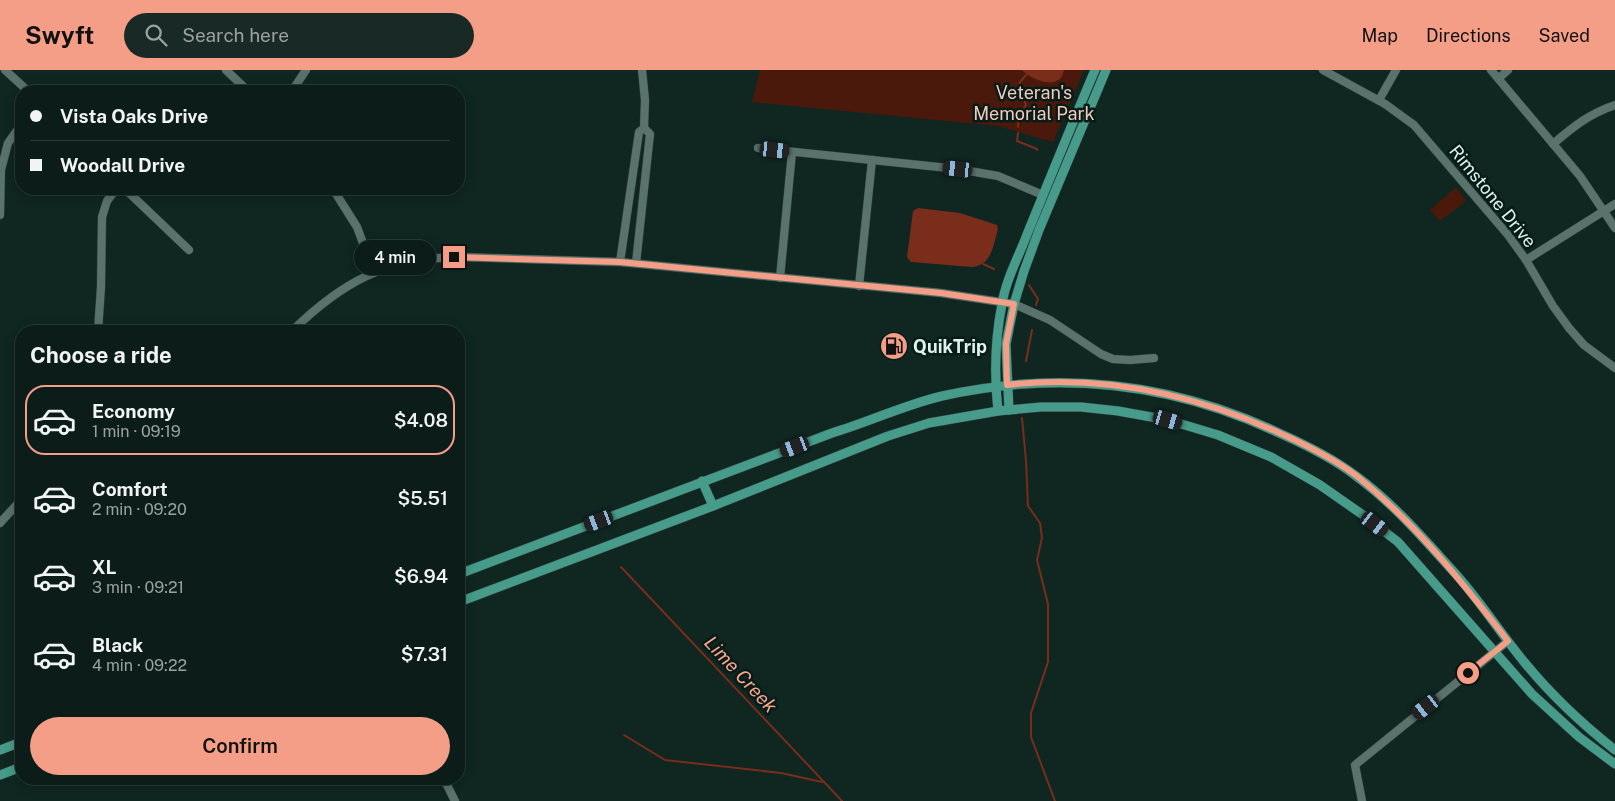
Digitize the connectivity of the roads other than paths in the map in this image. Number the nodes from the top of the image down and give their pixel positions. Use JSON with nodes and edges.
{"nodes":[{"id":1,"x":5,"y":70,"type":"edge"},
{"id":2,"x":226,"y":70,"type":"edge"},
{"id":3,"x":306,"y":70,"type":"edge"},
{"id":4,"x":642,"y":70,"type":"edge"},
{"id":5,"x":1096,"y":70,"type":"edge"},
{"id":6,"x":1106,"y":70,"type":"edge"},
{"id":7,"x":1323,"y":70,"type":"edge"},
{"id":8,"x":1396,"y":70,"type":"edge"},
{"id":9,"x":1491,"y":70,"type":"edge"},
{"id":10,"x":1508,"y":70,"type":"edge"},
{"id":11,"x":1499,"y":78,"type":"junction"},
{"id":12,"x":21,"y":85,"type":"edge"},
{"id":13,"x":242,"y":85,"type":"edge"},
{"id":14,"x":296,"y":85,"type":"edge"},
{"id":15,"x":1379,"y":100,"type":"junction"},
{"id":16,"x":1615,"y":105,"type":"edge"},
{"id":17,"x":644,"y":128,"type":"junction"},
{"id":18,"x":15,"y":133,"type":"edge"},
{"id":19,"x":1553,"y":144,"type":"junction"},
{"id":20,"x":758,"y":148,"type":"dead end"},
{"id":21,"x":792,"y":152,"type":"junction"},
{"id":22,"x":872,"y":160,"type":"junction"},
{"id":23,"x":112,"y":195,"type":"edge"},
{"id":24,"x":131,"y":195,"type":"edge"},
{"id":25,"x":337,"y":195,"type":"edge"},
{"id":26,"x":1043,"y":195,"type":"junction"},
{"id":27,"x":1615,"y":204,"type":"edge"},
{"id":28,"x":1604,"y":211,"type":"junction"},
{"id":29,"x":0,"y":215,"type":"edge"},
{"id":30,"x":1615,"y":228,"type":"edge"},
{"id":31,"x":189,"y":250,"type":"dead end"},
{"id":32,"x":1526,"y":260,"type":"junction"},
{"id":33,"x":620,"y":262,"type":"junction"},
{"id":34,"x":636,"y":263,"type":"junction"},
{"id":35,"x":374,"y":273,"type":"junction"},
{"id":36,"x":780,"y":278,"type":"junction"},
{"id":37,"x":859,"y":286,"type":"junction"},
{"id":38,"x":1002,"y":303,"type":"junction"},
{"id":39,"x":1014,"y":304,"type":"junction"},
{"id":40,"x":98,"y":325,"type":"edge"},
{"id":41,"x":298,"y":325,"type":"edge"},
{"id":42,"x":1154,"y":358,"type":"dead end"},
{"id":43,"x":1615,"y":368,"type":"edge"},
{"id":44,"x":1007,"y":385,"type":"junction"},
{"id":45,"x":996,"y":386,"type":"junction"},
{"id":46,"x":998,"y":410,"type":"junction"},
{"id":47,"x":1009,"y":410,"type":"junction"},
{"id":48,"x":702,"y":482,"type":"junction"},
{"id":49,"x":713,"y":506,"type":"junction"},
{"id":50,"x":15,"y":507,"type":"edge"},
{"id":51,"x":0,"y":523,"type":"edge"},
{"id":52,"x":465,"y":572,"type":"edge"},
{"id":53,"x":465,"y":600,"type":"edge"},
{"id":54,"x":1508,"y":641,"type":"junction"},
{"id":55,"x":1496,"y":651,"type":"junction"},
{"id":56,"x":15,"y":744,"type":"edge"},
{"id":57,"x":0,"y":750,"type":"edge"},
{"id":58,"x":1615,"y":750,"type":"edge"},
{"id":59,"x":1615,"y":764,"type":"edge"},
{"id":60,"x":15,"y":769,"type":"edge"},
{"id":61,"x":0,"y":775,"type":"edge"},
{"id":62,"x":447,"y":785,"type":"edge"},
{"id":63,"x":455,"y":801,"type":"edge"},
{"id":64,"x":1362,"y":801,"type":"edge"}],
"edges":[{"from":1,"to":12,"type":"street"},
{"from":2,"to":13,"type":"street"},
{"from":3,"to":14,"type":"street"},
{"from":4,"to":17,"type":"street"},
{"from":5,"to":26,"type":"main road"},
{"from":6,"to":39,"type":"main road"},
{"from":7,"to":15,"type":"street","name":"Rimstone Drive"},
{"from":8,"to":15,"type":"street"},
{"from":9,"to":11,"type":"street"},
{"from":10,"to":11,"type":"street"},
{"from":11,"to":19,"type":"street"},
{"from":15,"to":32,"type":"street","name":"Rimstone Drive"},
{"from":16,"to":19,"type":"street"},
{"from":17,"to":33,"type":"street"},
{"from":17,"to":34,"type":"street"},
{"from":18,"to":29,"type":"street"},
{"from":19,"to":28,"type":"street"},
{"from":20,"to":21,"type":"street"},
{"from":21,"to":22,"type":"street"},
{"from":21,"to":36,"type":"street"},
{"from":22,"to":26,"type":"street"},
{"from":22,"to":37,"type":"street"},
{"from":23,"to":40,"type":"street"},
{"from":24,"to":31,"type":"street"},
{"from":25,"to":35,"type":"street"},
{"from":26,"to":38,"type":"main road"},
{"from":27,"to":28,"type":"street"},
{"from":28,"to":30,"type":"street"},
{"from":28,"to":32,"type":"street"},
{"from":32,"to":43,"type":"street","name":"Rimstone Drive"},
{"from":33,"to":34,"type":"street"},
{"from":33,"to":35,"type":"street"},
{"from":34,"to":36,"type":"street"},
{"from":35,"to":41,"type":"street"},
{"from":36,"to":37,"type":"street"},
{"from":37,"to":38,"type":"street"},
{"from":38,"to":39,"type":"street"},
{"from":38,"to":45,"type":"main road"},
{"from":39,"to":42,"type":"street"},
{"from":39,"to":44,"type":"main road"},
{"from":44,"to":45,"type":"main road"},
{"from":44,"to":47,"type":"main road"},
{"from":44,"to":54,"type":"main road"},
{"from":45,"to":46,"type":"main road"},
{"from":45,"to":48,"type":"main road"},
{"from":46,"to":47,"type":"main road"},
{"from":46,"to":49,"type":"main road"},
{"from":47,"to":55,"type":"main road"},
{"from":48,"to":49,"type":"main road"},
{"from":48,"to":52,"type":"main road"},
{"from":49,"to":53,"type":"main road"},
{"from":50,"to":51,"type":"street"},
{"from":54,"to":55,"type":"street"},
{"from":54,"to":58,"type":"main road"},
{"from":55,"to":59,"type":"main road"},
{"from":55,"to":64,"type":"street"},
{"from":56,"to":57,"type":"main road"},
{"from":60,"to":61,"type":"main road"},
{"from":62,"to":63,"type":"street"}]}
